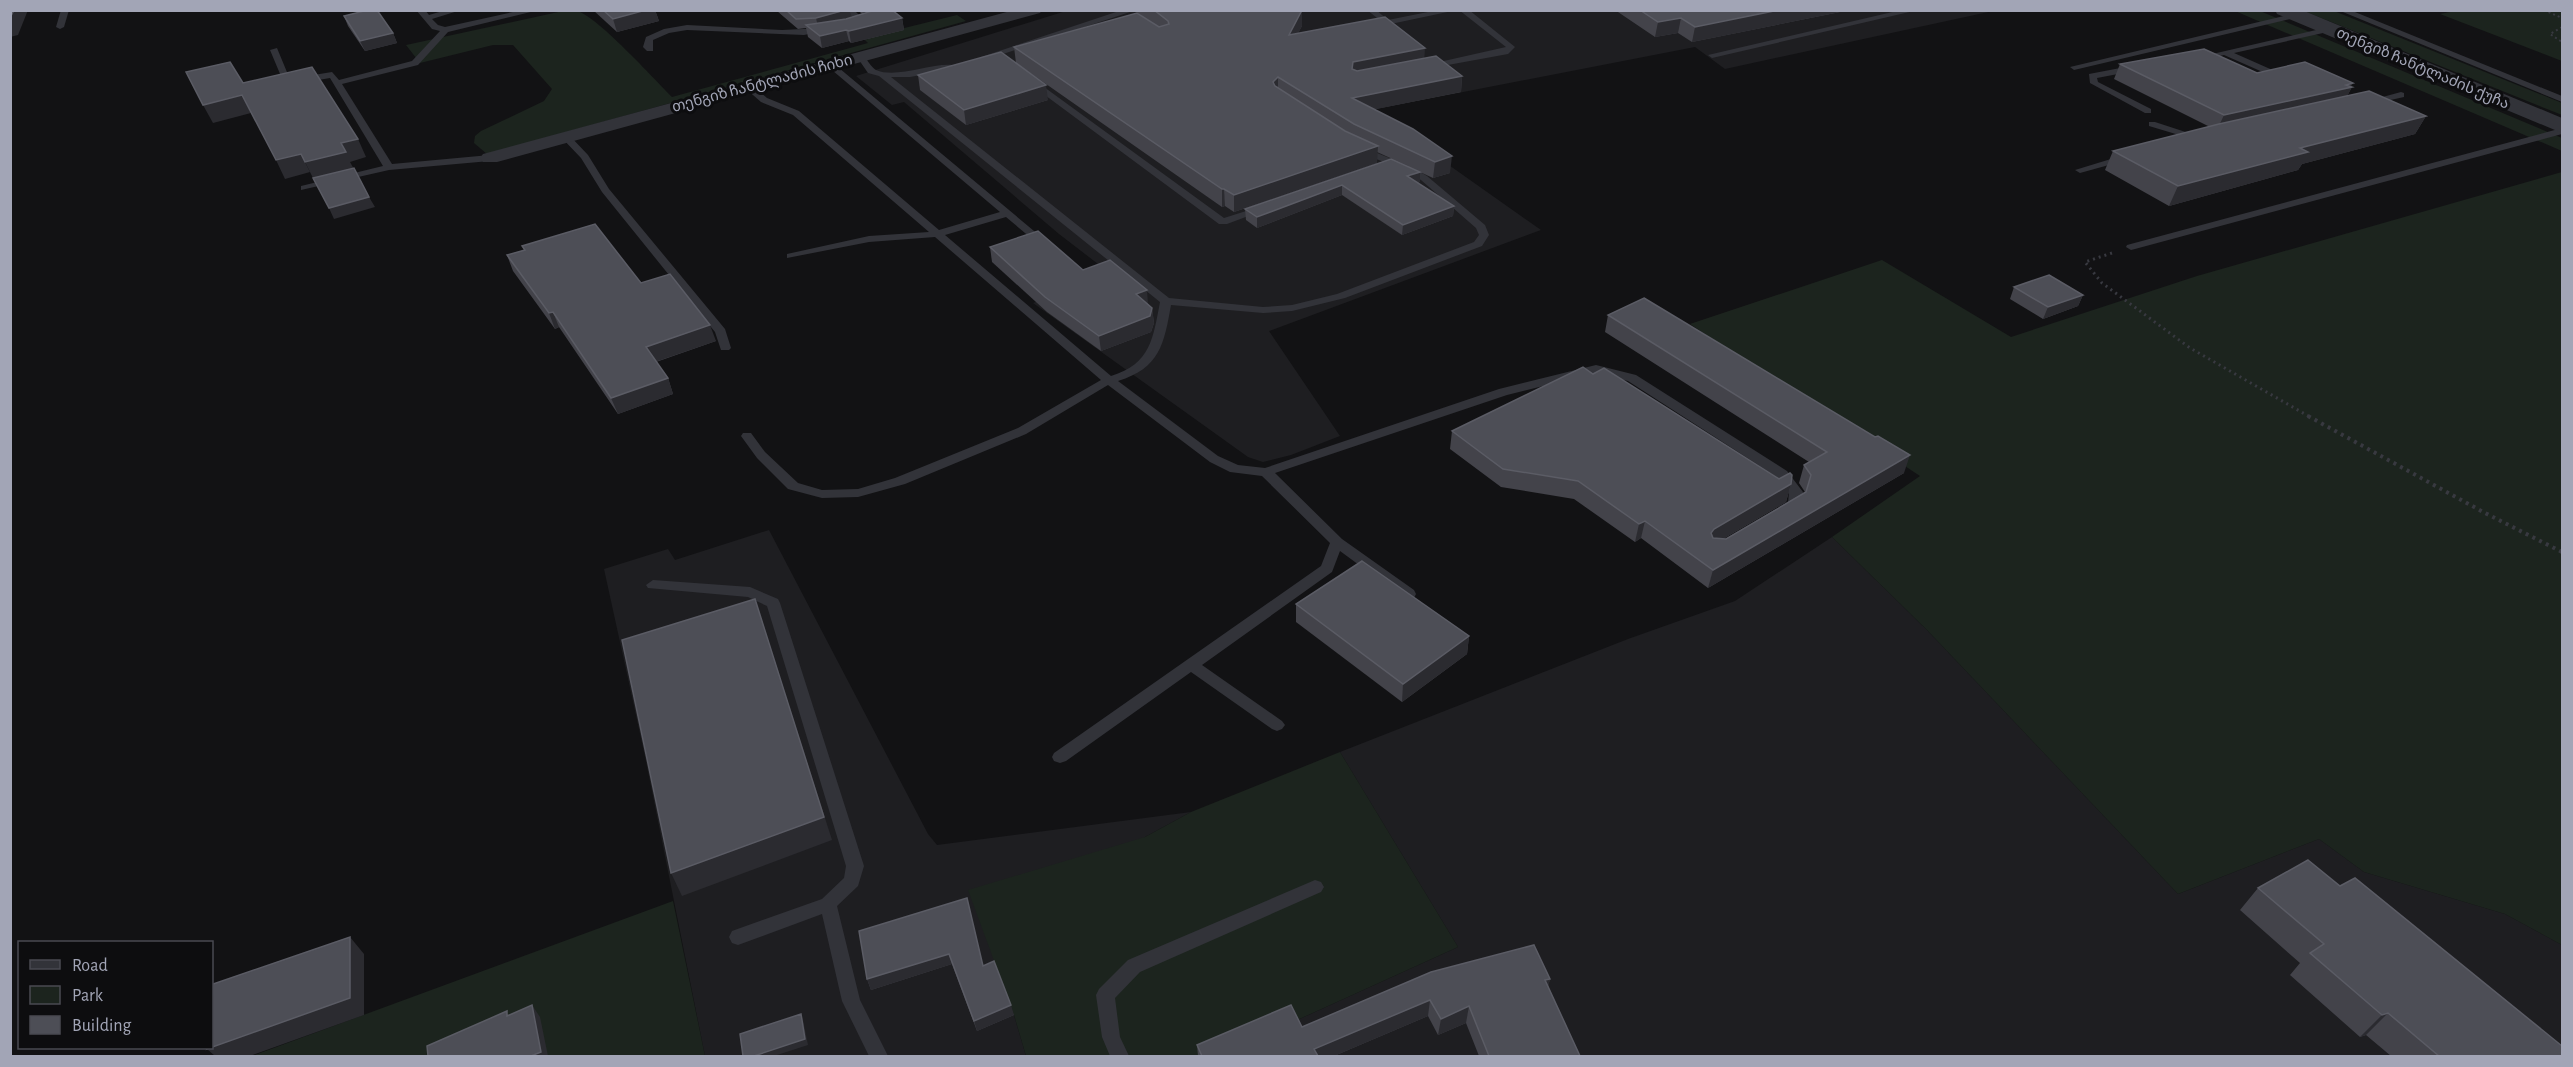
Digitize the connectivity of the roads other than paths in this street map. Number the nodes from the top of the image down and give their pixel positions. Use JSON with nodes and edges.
{"nodes":[{"id":1,"x":65,"y":10,"type":"edge"},
{"id":2,"x":420,"y":10,"type":"edge"},
{"id":3,"x":457,"y":10,"type":"edge"},
{"id":4,"x":535,"y":10,"type":"edge"},
{"id":5,"x":849,"y":10,"type":"edge"},
{"id":6,"x":1034,"y":10,"type":"edge"},
{"id":7,"x":1371,"y":10,"type":"edge"},
{"id":8,"x":1453,"y":10,"type":"edge"},
{"id":9,"x":1463,"y":10,"type":"edge"},
{"id":10,"x":1914,"y":10,"type":"edge"},
{"id":11,"x":2342,"y":10,"type":"edge"},
{"id":12,"x":2290,"y":13,"type":"edge"},
{"id":13,"x":1129,"y":14,"type":"edge"},
{"id":14,"x":427,"y":18,"type":"junction"},
{"id":15,"x":870,"y":18,"type":"edge"},
{"id":16,"x":860,"y":20,"type":"junction"},
{"id":17,"x":850,"y":23,"type":"edge"},
{"id":18,"x":1386,"y":23,"type":"junction"},
{"id":19,"x":1375,"y":25,"type":"edge"},
{"id":20,"x":60,"y":27,"type":"dead end"},
{"id":21,"x":830,"y":28,"type":"edge"},
{"id":22,"x":2329,"y":29,"type":"junction"},
{"id":23,"x":446,"y":30,"type":"junction"},
{"id":24,"x":1395,"y":30,"type":"edge"},
{"id":25,"x":650,"y":49,"type":"dead end"},
{"id":26,"x":274,"y":50,"type":"dead end"},
{"id":27,"x":2227,"y":53,"type":"junction"},
{"id":28,"x":995,"y":54,"type":"junction"},
{"id":29,"x":1712,"y":55,"type":"dead end"},
{"id":30,"x":861,"y":57,"type":"junction"},
{"id":31,"x":1430,"y":58,"type":"edge"},
{"id":32,"x":975,"y":59,"type":"edge"},
{"id":33,"x":2193,"y":59,"type":"edge"},
{"id":34,"x":1005,"y":61,"type":"edge"},
{"id":35,"x":830,"y":65,"type":"junction"},
{"id":36,"x":956,"y":65,"type":"edge"},
{"id":37,"x":1439,"y":65,"type":"junction"},
{"id":38,"x":2074,"y":66,"type":"dead end"},
{"id":39,"x":2148,"y":66,"type":"edge"},
{"id":40,"x":1418,"y":69,"type":"edge"},
{"id":41,"x":882,"y":74,"type":"junction"},
{"id":42,"x":2274,"y":74,"type":"edge"},
{"id":43,"x":1024,"y":75,"type":"edge"},
{"id":44,"x":337,"y":83,"type":"junction"},
{"id":45,"x":748,"y":86,"type":"junction"},
{"id":46,"x":2402,"y":94,"type":"dead end"},
{"id":47,"x":2562,"y":99,"type":"edge"},
{"id":48,"x":2357,"y":104,"type":"edge"},
{"id":49,"x":2148,"y":111,"type":"dead end"},
{"id":50,"x":2152,"y":124,"type":"dead end"},
{"id":51,"x":2562,"y":126,"type":"edge"},
{"id":52,"x":2562,"y":132,"type":"edge"},
{"id":53,"x":566,"y":137,"type":"junction"},
{"id":54,"x":2213,"y":137,"type":"edge"},
{"id":55,"x":2202,"y":139,"type":"junction"},
{"id":56,"x":1349,"y":144,"type":"edge"},
{"id":57,"x":2180,"y":145,"type":"edge"},
{"id":58,"x":2135,"y":156,"type":"edge"},
{"id":59,"x":490,"y":158,"type":"joint"},
{"id":60,"x":1393,"y":163,"type":"junction"},
{"id":61,"x":389,"y":167,"type":"junction"},
{"id":62,"x":1382,"y":167,"type":"edge"},
{"id":63,"x":2079,"y":170,"type":"dead end"},
{"id":64,"x":304,"y":188,"type":"edge"},
{"id":65,"x":1269,"y":207,"type":"edge"},
{"id":66,"x":1008,"y":213,"type":"junction"},
{"id":67,"x":937,"y":234,"type":"junction"},
{"id":68,"x":1035,"y":236,"type":"edge"},
{"id":69,"x":2131,"y":247,"type":"road end"},
{"id":70,"x":791,"y":256,"type":"dead end"},
{"id":71,"x":1166,"y":301,"type":"junction"},
{"id":72,"x":725,"y":348,"type":"dead end"},
{"id":73,"x":1109,"y":380,"type":"junction"},
{"id":74,"x":747,"y":436,"type":"dead end"},
{"id":75,"x":1266,"y":472,"type":"junction"},
{"id":76,"x":1774,"y":517,"type":"edge"},
{"id":77,"x":1337,"y":542,"type":"junction"},
{"id":78,"x":653,"y":585,"type":"dead end"},
{"id":79,"x":1422,"y":603,"type":"edge"},
{"id":80,"x":1191,"y":665,"type":"junction"},
{"id":81,"x":1276,"y":725,"type":"dead end"},
{"id":82,"x":1060,"y":757,"type":"dead end"},
{"id":83,"x":1315,"y":887,"type":"dead end"},
{"id":84,"x":828,"y":904,"type":"junction"},
{"id":85,"x":738,"y":937,"type":"dead end"},
{"id":86,"x":879,"y":1056,"type":"edge"},
{"id":87,"x":1119,"y":1056,"type":"edge"}],
"edges":[{"from":1,"to":20,"type":"lane"},
{"from":2,"to":14,"type":"lane"},
{"from":3,"to":14,"type":"lane"},
{"from":4,"to":23,"type":"lane"},
{"from":5,"to":16,"type":"lane"},
{"from":6,"to":30,"type":"street","name":"თენგიზ ჩანტლაძის ჩიხი"},
{"from":7,"to":18,"type":"lane"},
{"from":8,"to":18,"type":"lane"},
{"from":9,"to":37,"type":"lane"},
{"from":10,"to":29,"type":"lane"},
{"from":11,"to":47,"type":"lane"},
{"from":12,"to":22,"type":"street","name":"თენგიზ ჩანტლაძის ქუჩა"},
{"from":12,"to":38,"type":"lane"},
{"from":13,"to":28,"type":"lane"},
{"from":14,"to":23,"type":"lane"},
{"from":15,"to":16,"type":"lane"},
{"from":16,"to":17,"type":"lane"},
{"from":18,"to":19,"type":"lane"},
{"from":18,"to":24,"type":"lane"},
{"from":21,"to":25,"type":"lane"},
{"from":22,"to":27,"type":"lane"},
{"from":22,"to":51,"type":"street","name":"თენგიზ ჩანტლაძის ქუჩა"},
{"from":23,"to":44,"type":"lane"},
{"from":26,"to":44,"type":"lane"},
{"from":27,"to":33,"type":"lane"},
{"from":27,"to":42,"type":"lane"},
{"from":28,"to":32,"type":"lane"},
{"from":28,"to":34,"type":"lane"},
{"from":30,"to":35,"type":"street","name":"თენგიზ ჩანტლაძის ჩიხი"},
{"from":30,"to":41,"type":"lane"},
{"from":31,"to":37,"type":"lane"},
{"from":35,"to":45,"type":"street","name":"თენგიზ ჩანტლაძის ჩიხი"},
{"from":35,"to":66,"type":"lane"},
{"from":36,"to":41,"type":"lane"},
{"from":37,"to":40,"type":"lane"},
{"from":39,"to":49,"type":"lane"},
{"from":41,"to":71,"type":"lane"},
{"from":43,"to":65,"type":"lane"},
{"from":44,"to":61,"type":"lane"},
{"from":45,"to":53,"type":"street","name":"თენგიზ ჩანტლაძის ჩიხი"},
{"from":45,"to":67,"type":"lane"},
{"from":46,"to":48,"type":"lane"},
{"from":50,"to":55,"type":"lane"},
{"from":52,"to":69,"type":"lane"},
{"from":53,"to":59,"type":"street","name":"თენგიზ ჩანტლაძის ჩიხი"},
{"from":53,"to":72,"type":"lane"},
{"from":54,"to":55,"type":"lane"},
{"from":55,"to":57,"type":"lane"},
{"from":56,"to":60,"type":"lane"},
{"from":58,"to":63,"type":"lane"},
{"from":59,"to":61,"type":"lane"},
{"from":60,"to":62,"type":"lane"},
{"from":60,"to":71,"type":"lane"},
{"from":61,"to":64,"type":"lane"},
{"from":66,"to":67,"type":"lane"},
{"from":66,"to":68,"type":"lane"},
{"from":67,"to":70,"type":"lane"},
{"from":67,"to":73,"type":"lane"},
{"from":71,"to":73,"type":"lane"},
{"from":73,"to":74,"type":"lane"},
{"from":73,"to":75,"type":"lane"},
{"from":75,"to":76,"type":"lane"},
{"from":75,"to":77,"type":"lane"},
{"from":77,"to":79,"type":"lane"},
{"from":77,"to":80,"type":"lane"},
{"from":78,"to":84,"type":"lane"},
{"from":80,"to":81,"type":"lane"},
{"from":80,"to":82,"type":"lane"},
{"from":83,"to":87,"type":"lane"},
{"from":84,"to":85,"type":"lane"},
{"from":84,"to":86,"type":"lane"}]}
